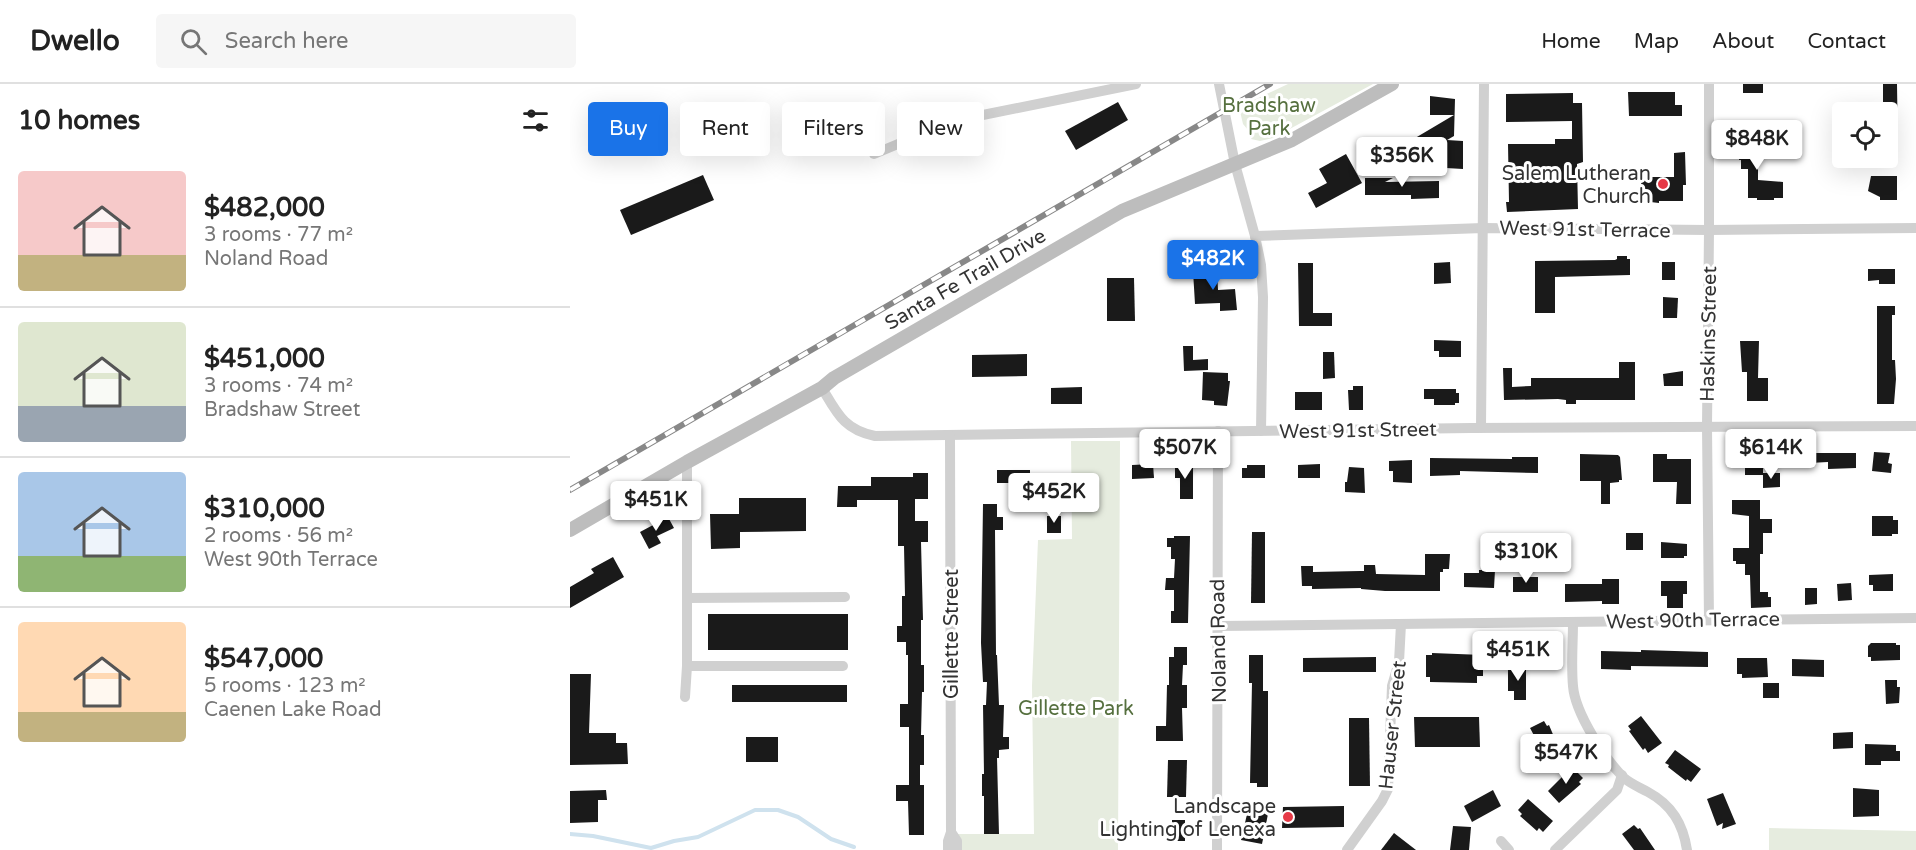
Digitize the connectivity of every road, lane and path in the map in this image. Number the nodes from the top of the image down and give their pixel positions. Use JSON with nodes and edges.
{"nodes":[{"id":1,"x":1136,"y":84,"type":"edge"},
{"id":2,"x":1219,"y":84,"type":"edge"},
{"id":3,"x":1392,"y":84,"type":"edge"},
{"id":4,"x":1484,"y":84,"type":"edge"},
{"id":5,"x":1709,"y":84,"type":"edge"},
{"id":6,"x":885,"y":149,"type":"edge"},
{"id":7,"x":1234,"y":164,"type":"junction"},
{"id":8,"x":1483,"y":228,"type":"junction"},
{"id":9,"x":1916,"y":228,"type":"edge"},
{"id":10,"x":1710,"y":230,"type":"junction"},
{"id":11,"x":1255,"y":236,"type":"junction"},
{"id":12,"x":822,"y":388,"type":"junction"},
{"id":13,"x":1916,"y":426,"type":"edge"},
{"id":14,"x":1707,"y":427,"type":"junction"},
{"id":15,"x":1481,"y":428,"type":"junction"},
{"id":16,"x":1218,"y":431,"type":"junction"},
{"id":17,"x":1262,"y":431,"type":"junction"},
{"id":18,"x":950,"y":436,"type":"junction"},
{"id":19,"x":687,"y":462,"type":"junction"},
{"id":20,"x":570,"y":530,"type":"edge"},
{"id":21,"x":845,"y":597,"type":"dead end"},
{"id":22,"x":687,"y":598,"type":"junction"},
{"id":23,"x":1916,"y":618,"type":"edge"},
{"id":24,"x":1709,"y":620,"type":"junction"},
{"id":25,"x":1573,"y":622,"type":"junction"},
{"id":26,"x":1401,"y":624,"type":"junction"},
{"id":27,"x":1218,"y":626,"type":"junction"},
{"id":28,"x":687,"y":666,"type":"junction"},
{"id":29,"x":843,"y":666,"type":"dead end"},
{"id":30,"x":685,"y":697,"type":"dead end"},
{"id":31,"x":1622,"y":775,"type":"junction"},
{"id":32,"x":951,"y":832,"type":"junction"},
{"id":33,"x":1501,"y":841,"type":"dead end"},
{"id":34,"x":948,"y":850,"type":"edge"},
{"id":35,"x":957,"y":850,"type":"edge"},
{"id":36,"x":1217,"y":850,"type":"edge"},
{"id":37,"x":1347,"y":850,"type":"edge"},
{"id":38,"x":1509,"y":850,"type":"edge"},
{"id":39,"x":1555,"y":850,"type":"edge"},
{"id":40,"x":1687,"y":850,"type":"edge"}],
"edges":[{"from":1,"to":6,"type":"street"},
{"from":2,"to":7,"type":"street"},
{"from":3,"to":7,"type":"main road","name":"Santa Fe Trail Drive"},
{"from":4,"to":8,"type":"street"},
{"from":5,"to":10,"type":"street","name":"Haskins Street"},
{"from":7,"to":11,"type":"street"},
{"from":7,"to":12,"type":"main road","name":"Santa Fe Trail Drive"},
{"from":8,"to":10,"type":"street","name":"West 91st Terrace"},
{"from":8,"to":11,"type":"street","name":"West 91st Terrace"},
{"from":8,"to":15,"type":"street"},
{"from":9,"to":10,"type":"street","name":"West 91st Terrace"},
{"from":10,"to":14,"type":"street","name":"Haskins Street"},
{"from":11,"to":17,"type":"street"},
{"from":12,"to":18,"type":"street","name":"West 91st Street"},
{"from":12,"to":19,"type":"main road","name":"Santa Fe Trail Drive"},
{"from":13,"to":14,"type":"street","name":"West 91st Street"},
{"from":14,"to":15,"type":"street","name":"West 91st Street"},
{"from":14,"to":24,"type":"street","name":"Haskins Street"},
{"from":15,"to":17,"type":"street","name":"West 91st Street"},
{"from":16,"to":17,"type":"street","name":"West 91st Street"},
{"from":16,"to":18,"type":"street","name":"West 91st Street"},
{"from":16,"to":27,"type":"street","name":"Noland Road"},
{"from":18,"to":32,"type":"street","name":"Gillette Street"},
{"from":19,"to":20,"type":"main road","name":"Santa Fe Trail Drive"},
{"from":19,"to":22,"type":"street"},
{"from":21,"to":22,"type":"street"},
{"from":22,"to":28,"type":"street"},
{"from":23,"to":24,"type":"street","name":"West 90th Terrace"},
{"from":24,"to":25,"type":"street","name":"West 90th Terrace"},
{"from":25,"to":26,"type":"street","name":"West 90th Terrace"},
{"from":25,"to":31,"type":"street"},
{"from":26,"to":27,"type":"street","name":"West 90th Terrace"},
{"from":26,"to":37,"type":"street","name":"Hauser Street"},
{"from":27,"to":36,"type":"street","name":"Noland Road"},
{"from":28,"to":29,"type":"street"},
{"from":28,"to":30,"type":"street"},
{"from":31,"to":39,"type":"street"},
{"from":31,"to":40,"type":"street"},
{"from":32,"to":34,"type":"street","name":"Gillette Street"},
{"from":32,"to":35,"type":"street","name":"Gillette Street"},
{"from":33,"to":38,"type":"street"}]}
